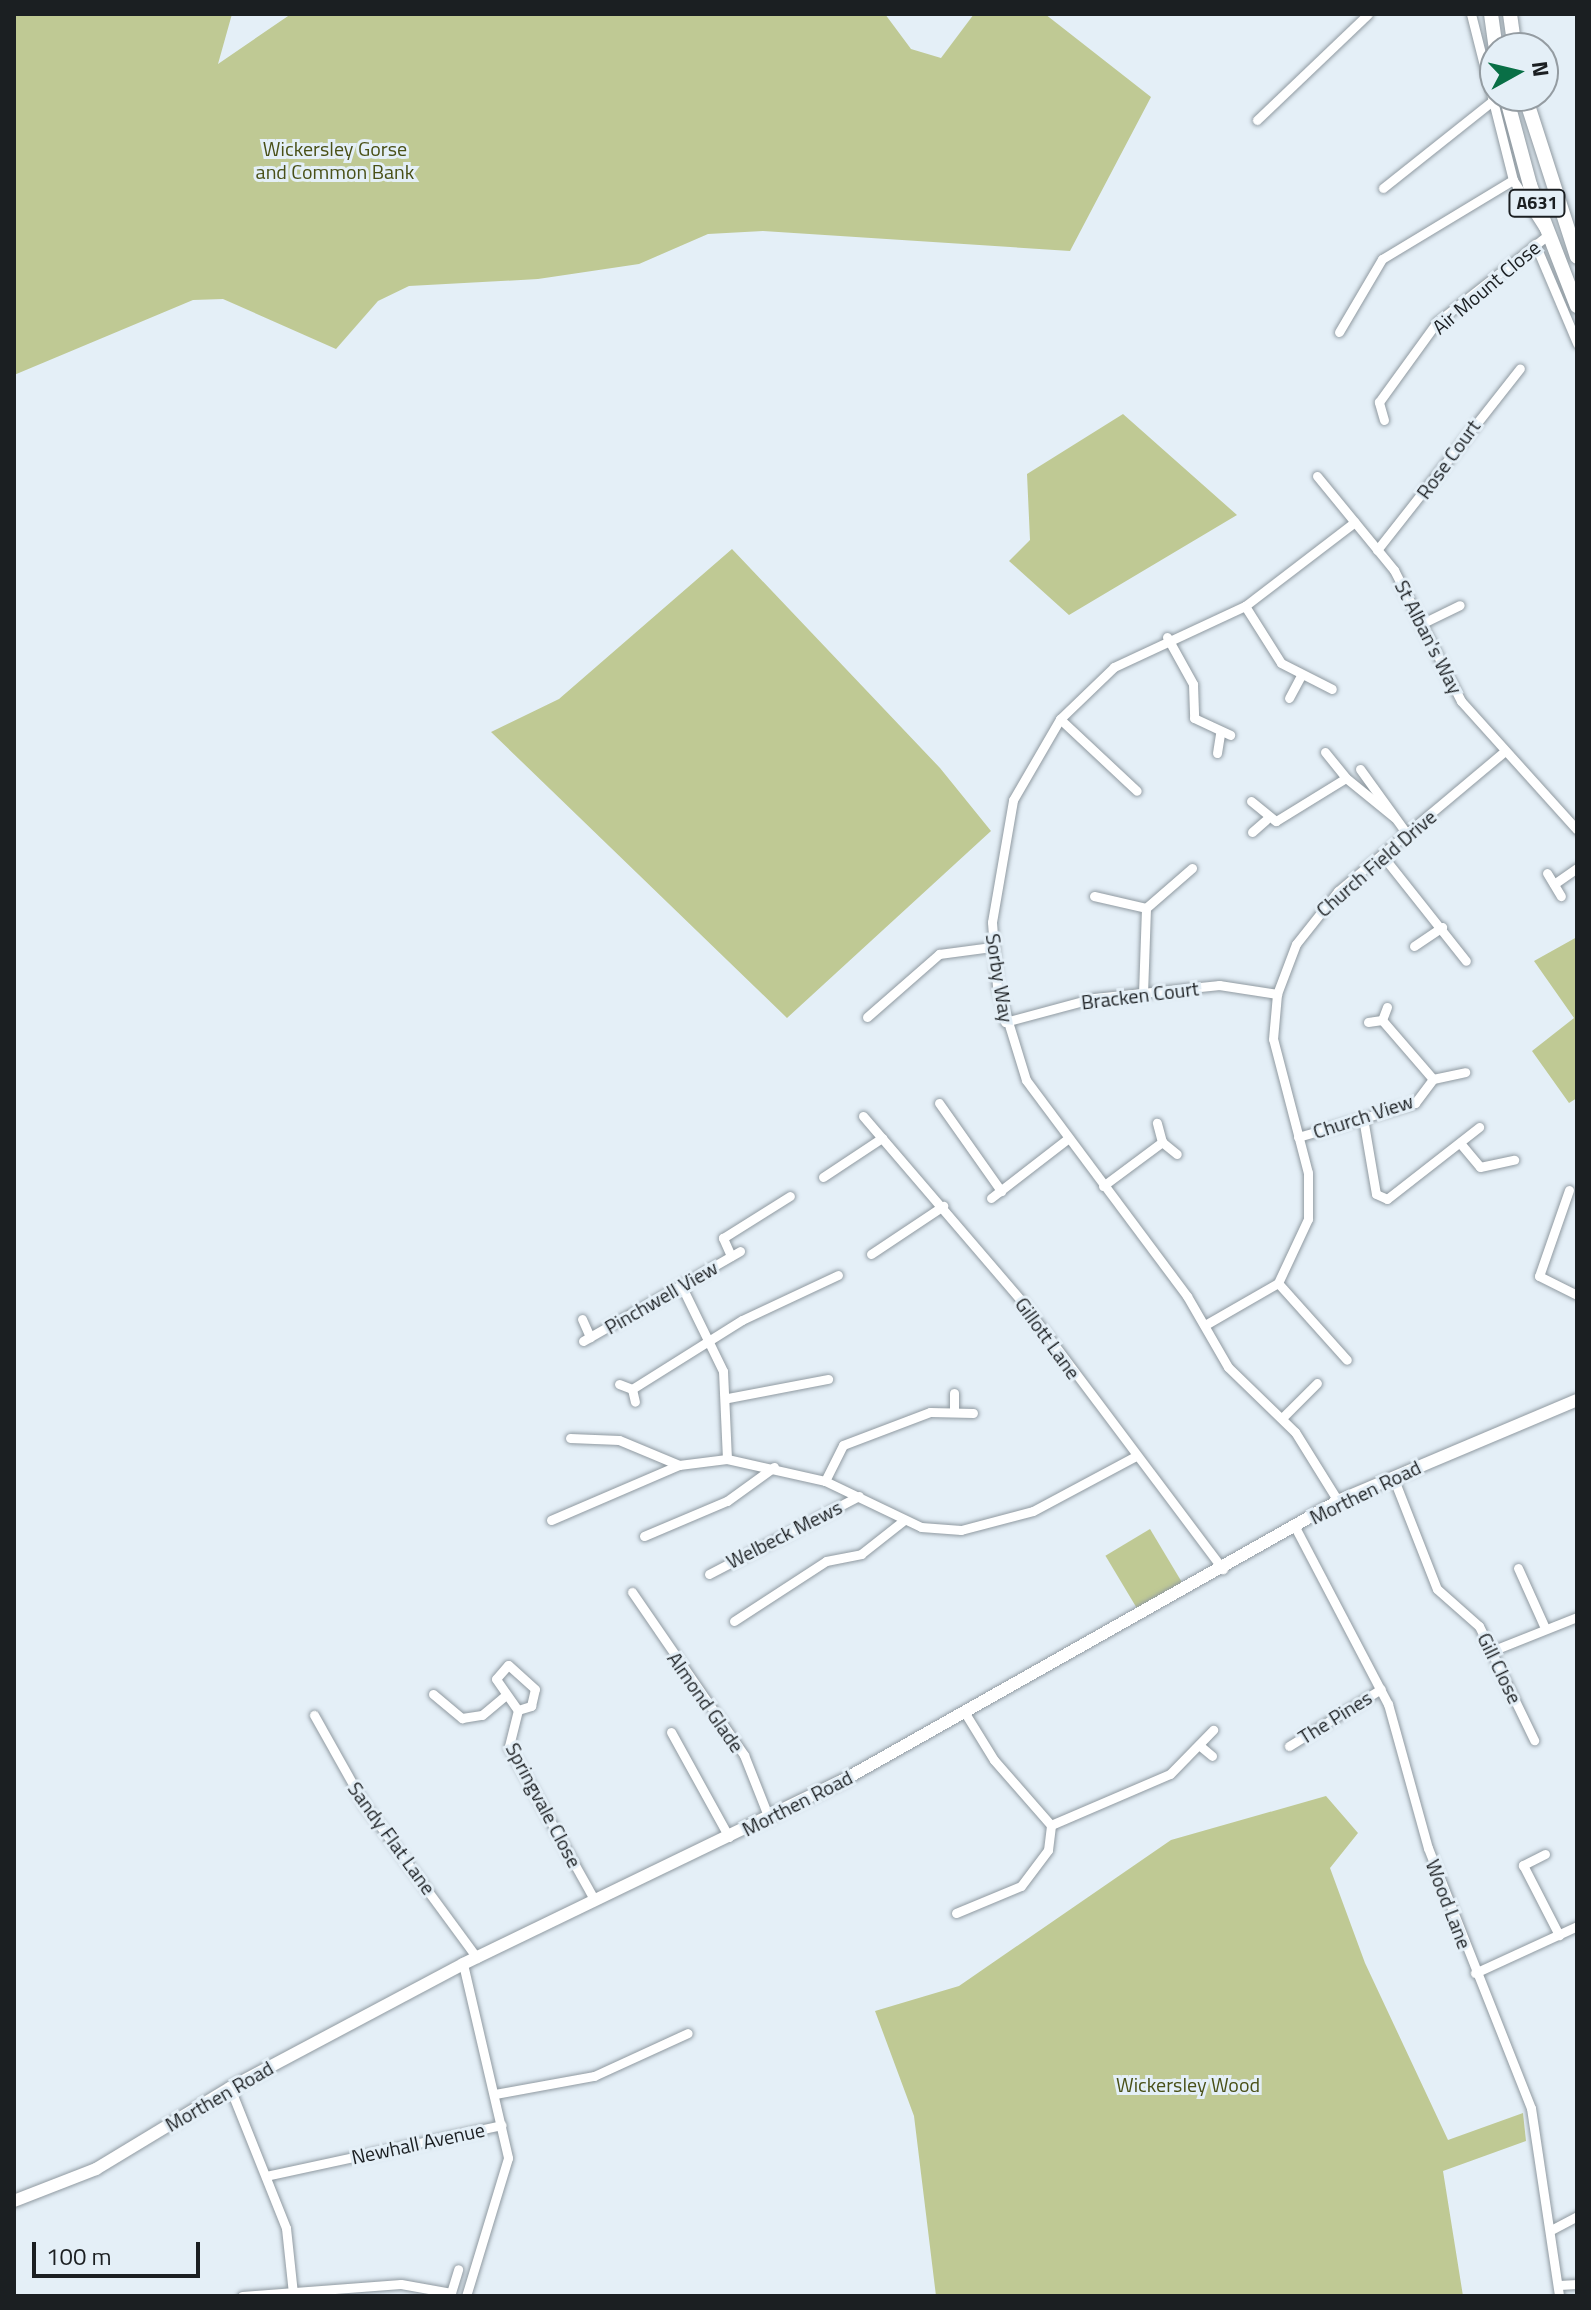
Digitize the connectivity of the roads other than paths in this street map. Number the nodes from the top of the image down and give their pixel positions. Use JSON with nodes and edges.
{"nodes":[{"id":1,"x":1368,"y":14,"type":"edge"},
{"id":2,"x":1471,"y":14,"type":"edge"},
{"id":3,"x":1479,"y":49,"type":"edge"},
{"id":4,"x":1479,"y":112,"type":"edge"},
{"id":5,"x":1494,"y":112,"type":"edge"},
{"id":6,"x":1511,"y":112,"type":"edge"},
{"id":7,"x":1530,"y":112,"type":"edge"},
{"id":8,"x":1257,"y":120,"type":"dead end"},
{"id":9,"x":1513,"y":180,"type":"junction"},
{"id":10,"x":1383,"y":188,"type":"dead end"},
{"id":11,"x":1548,"y":235,"type":"junction"},
{"id":12,"x":1535,"y":244,"type":"junction"},
{"id":13,"x":1577,"y":257,"type":"edge"},
{"id":14,"x":1577,"y":306,"type":"edge"},
{"id":15,"x":1339,"y":332,"type":"dead end"},
{"id":16,"x":1577,"y":343,"type":"edge"},
{"id":17,"x":1520,"y":368,"type":"dead end"},
{"id":18,"x":1384,"y":420,"type":"dead end"},
{"id":19,"x":1317,"y":476,"type":"dead end"},
{"id":20,"x":1355,"y":522,"type":"junction"},
{"id":21,"x":1377,"y":550,"type":"junction"},
{"id":22,"x":1460,"y":605,"type":"dead end"},
{"id":23,"x":1245,"y":606,"type":"junction"},
{"id":24,"x":1421,"y":624,"type":"junction"},
{"id":25,"x":1167,"y":637,"type":"junction"},
{"id":26,"x":1301,"y":675,"type":"junction"},
{"id":27,"x":1332,"y":689,"type":"dead end"},
{"id":28,"x":1289,"y":698,"type":"dead end"},
{"id":29,"x":1060,"y":719,"type":"junction"},
{"id":30,"x":1505,"y":751,"type":"junction"},
{"id":31,"x":1325,"y":752,"type":"dead end"},
{"id":32,"x":1217,"y":753,"type":"dead end"},
{"id":33,"x":1360,"y":769,"type":"dead end"},
{"id":34,"x":1346,"y":778,"type":"junction"},
{"id":35,"x":1137,"y":791,"type":"dead end"},
{"id":36,"x":1251,"y":801,"type":"dead end"},
{"id":37,"x":1395,"y":818,"type":"junction"},
{"id":38,"x":1266,"y":820,"type":"junction"},
{"id":39,"x":1577,"y":830,"type":"edge"},
{"id":40,"x":1252,"y":832,"type":"dead end"},
{"id":41,"x":1407,"y":834,"type":"junction"},
{"id":42,"x":1382,"y":855,"type":"junction"},
{"id":43,"x":1192,"y":868,"type":"dead end"},
{"id":44,"x":1577,"y":868,"type":"edge"},
{"id":45,"x":1547,"y":873,"type":"dead end"},
{"id":46,"x":1554,"y":884,"type":"junction"},
{"id":47,"x":1094,"y":896,"type":"dead end"},
{"id":48,"x":1561,"y":896,"type":"dead end"},
{"id":49,"x":1146,"y":908,"type":"junction"},
{"id":50,"x":1442,"y":927,"type":"junction"},
{"id":51,"x":1414,"y":946,"type":"dead end"},
{"id":52,"x":992,"y":947,"type":"junction"},
{"id":53,"x":1466,"y":961,"type":"dead end"},
{"id":54,"x":1143,"y":994,"type":"junction"},
{"id":55,"x":1277,"y":994,"type":"junction"},
{"id":56,"x":1387,"y":1007,"type":"dead end"},
{"id":57,"x":867,"y":1017,"type":"dead end"},
{"id":58,"x":1382,"y":1020,"type":"junction"},
{"id":59,"x":1005,"y":1022,"type":"junction"},
{"id":60,"x":1368,"y":1022,"type":"dead end"},
{"id":61,"x":1465,"y":1072,"type":"dead end"},
{"id":62,"x":1433,"y":1079,"type":"junction"},
{"id":63,"x":939,"y":1103,"type":"dead end"},
{"id":64,"x":863,"y":1116,"type":"dead end"},
{"id":65,"x":1363,"y":1118,"type":"junction"},
{"id":66,"x":1157,"y":1123,"type":"dead end"},
{"id":67,"x":1479,"y":1127,"type":"dead end"},
{"id":68,"x":1298,"y":1137,"type":"junction"},
{"id":69,"x":882,"y":1138,"type":"junction"},
{"id":70,"x":1066,"y":1140,"type":"junction"},
{"id":71,"x":1162,"y":1142,"type":"junction"},
{"id":72,"x":1460,"y":1143,"type":"junction"},
{"id":73,"x":1177,"y":1154,"type":"dead end"},
{"id":74,"x":1514,"y":1160,"type":"dead end"},
{"id":75,"x":823,"y":1177,"type":"dead end"},
{"id":76,"x":1103,"y":1186,"type":"junction"},
{"id":77,"x":1569,"y":1190,"type":"dead end"},
{"id":78,"x":1001,"y":1191,"type":"junction"},
{"id":79,"x":790,"y":1196,"type":"dead end"},
{"id":80,"x":991,"y":1198,"type":"dead end"},
{"id":81,"x":943,"y":1206,"type":"junction"},
{"id":82,"x":871,"y":1254,"type":"dead end"},
{"id":83,"x":838,"y":1275,"type":"dead end"},
{"id":84,"x":1278,"y":1283,"type":"junction"},
{"id":85,"x":681,"y":1285,"type":"junction"},
{"id":86,"x":1577,"y":1295,"type":"edge"},
{"id":87,"x":582,"y":1319,"type":"dead end"},
{"id":88,"x":1205,"y":1325,"type":"junction"},
{"id":89,"x":710,"y":1338,"type":"junction"},
{"id":90,"x":1347,"y":1360,"type":"dead end"},
{"id":91,"x":828,"y":1379,"type":"dead end"},
{"id":92,"x":1317,"y":1383,"type":"dead end"},
{"id":93,"x":619,"y":1384,"type":"dead end"},
{"id":94,"x":632,"y":1389,"type":"junction"},
{"id":95,"x":954,"y":1393,"type":"dead end"},
{"id":96,"x":728,"y":1398,"type":"junction"},
{"id":97,"x":1577,"y":1400,"type":"edge"},
{"id":98,"x":635,"y":1402,"type":"dead end"},
{"id":99,"x":954,"y":1412,"type":"junction"},
{"id":100,"x":973,"y":1413,"type":"dead end"},
{"id":101,"x":1283,"y":1417,"type":"junction"},
{"id":102,"x":570,"y":1438,"type":"dead end"},
{"id":103,"x":1134,"y":1457,"type":"junction"},
{"id":104,"x":727,"y":1459,"type":"junction"},
{"id":105,"x":679,"y":1465,"type":"junction"},
{"id":106,"x":774,"y":1467,"type":"junction"},
{"id":107,"x":1393,"y":1477,"type":"junction"},
{"id":108,"x":825,"y":1481,"type":"junction"},
{"id":109,"x":859,"y":1496,"type":"junction"},
{"id":110,"x":1338,"y":1501,"type":"junction"},
{"id":111,"x":551,"y":1520,"type":"dead end"},
{"id":112,"x":904,"y":1520,"type":"junction"},
{"id":113,"x":1295,"y":1527,"type":"junction"},
{"id":114,"x":644,"y":1536,"type":"dead end"},
{"id":115,"x":1518,"y":1568,"type":"dead end"},
{"id":116,"x":1223,"y":1569,"type":"junction"},
{"id":117,"x":709,"y":1574,"type":"dead end"},
{"id":118,"x":632,"y":1592,"type":"dead end"},
{"id":119,"x":1577,"y":1617,"type":"edge"},
{"id":120,"x":734,"y":1621,"type":"dead end"},
{"id":121,"x":1545,"y":1628,"type":"junction"},
{"id":122,"x":1494,"y":1650,"type":"junction"},
{"id":123,"x":1381,"y":1689,"type":"junction"},
{"id":124,"x":433,"y":1694,"type":"dead end"},
{"id":125,"x":505,"y":1696,"type":"junction"},
{"id":126,"x":518,"y":1710,"type":"junction"},
{"id":127,"x":965,"y":1713,"type":"junction"},
{"id":128,"x":314,"y":1715,"type":"dead end"},
{"id":129,"x":1213,"y":1730,"type":"dead end"},
{"id":130,"x":671,"y":1732,"type":"dead end"},
{"id":131,"x":1534,"y":1740,"type":"dead end"},
{"id":132,"x":1199,"y":1745,"type":"junction"},
{"id":133,"x":1289,"y":1746,"type":"dead end"},
{"id":134,"x":1212,"y":1756,"type":"dead end"},
{"id":135,"x":769,"y":1818,"type":"junction"},
{"id":136,"x":1051,"y":1825,"type":"junction"},
{"id":137,"x":729,"y":1837,"type":"junction"},
{"id":138,"x":1545,"y":1854,"type":"dead end"},
{"id":139,"x":594,"y":1899,"type":"junction"},
{"id":140,"x":956,"y":1913,"type":"dead end"},
{"id":141,"x":1577,"y":1926,"type":"edge"},
{"id":142,"x":1559,"y":1935,"type":"junction"},
{"id":143,"x":477,"y":1958,"type":"junction"},
{"id":144,"x":463,"y":1964,"type":"junction"},
{"id":145,"x":1475,"y":1973,"type":"junction"},
{"id":146,"x":688,"y":2033,"type":"dead end"},
{"id":147,"x":230,"y":2088,"type":"junction"},
{"id":148,"x":495,"y":2094,"type":"junction"},
{"id":149,"x":502,"y":2125,"type":"junction"},
{"id":150,"x":266,"y":2176,"type":"junction"},
{"id":151,"x":14,"y":2201,"type":"edge"},
{"id":152,"x":1577,"y":2216,"type":"edge"},
{"id":153,"x":1551,"y":2230,"type":"junction"},
{"id":154,"x":458,"y":2269,"type":"dead end"},
{"id":155,"x":1577,"y":2284,"type":"edge"},
{"id":156,"x":1559,"y":2290,"type":"edge"},
{"id":157,"x":293,"y":2293,"type":"junction"},
{"id":158,"x":451,"y":2294,"type":"edge"},
{"id":159,"x":274,"y":2295,"type":"edge"},
{"id":160,"x":242,"y":2296,"type":"edge"},
{"id":161,"x":466,"y":2296,"type":"edge"}],
"edges":[{"from":1,"to":8,"type":"street"},
{"from":2,"to":3,"type":"street"},
{"from":4,"to":10,"type":"street"},
{"from":5,"to":9,"type":"street"},
{"from":6,"to":11,"type":"main road","number":"A631"},
{"from":7,"to":13,"type":"main road","number":"A631"},
{"from":9,"to":11,"type":"street"},
{"from":9,"to":15,"type":"street"},
{"from":11,"to":12,"type":"street","name":"Air Mount Close"},
{"from":11,"to":14,"type":"main road","number":"A631"},
{"from":12,"to":16,"type":"street"},
{"from":12,"to":18,"type":"street","name":"Air Mount Close"},
{"from":17,"to":21,"type":"street","name":"Rose Court"},
{"from":19,"to":20,"type":"street","name":"St Alban's Way"},
{"from":20,"to":21,"type":"street","name":"St Alban's Way"},
{"from":20,"to":23,"type":"street","name":"Sorby Way"},
{"from":21,"to":24,"type":"street","name":"St Alban's Way"},
{"from":22,"to":24,"type":"street"},
{"from":23,"to":25,"type":"street","name":"Sorby Way"},
{"from":23,"to":26,"type":"street"},
{"from":24,"to":30,"type":"street","name":"St Alban's Way"},
{"from":25,"to":29,"type":"street","name":"Sorby Way"},
{"from":25,"to":32,"type":"street"},
{"from":26,"to":27,"type":"street"},
{"from":26,"to":28,"type":"street"},
{"from":29,"to":35,"type":"street"},
{"from":29,"to":52,"type":"street","name":"Sorby Way"},
{"from":30,"to":39,"type":"street","name":"St Alban's Way"},
{"from":30,"to":41,"type":"street","name":"Church Field Drive"},
{"from":31,"to":34,"type":"street"},
{"from":33,"to":37,"type":"street"},
{"from":34,"to":37,"type":"street"},
{"from":34,"to":38,"type":"street"},
{"from":36,"to":38,"type":"street"},
{"from":37,"to":41,"type":"street"},
{"from":38,"to":40,"type":"street"},
{"from":41,"to":42,"type":"street","name":"Church Field Drive"},
{"from":42,"to":50,"type":"street"},
{"from":42,"to":55,"type":"street","name":"Church Field Drive"},
{"from":43,"to":49,"type":"street"},
{"from":44,"to":46,"type":"street"},
{"from":45,"to":46,"type":"street"},
{"from":46,"to":48,"type":"street"},
{"from":47,"to":49,"type":"street"},
{"from":49,"to":54,"type":"street"},
{"from":50,"to":51,"type":"street"},
{"from":50,"to":53,"type":"street"},
{"from":52,"to":57,"type":"street"},
{"from":52,"to":59,"type":"street","name":"Sorby Way"},
{"from":54,"to":55,"type":"street","name":"Bracken Court"},
{"from":54,"to":59,"type":"street","name":"Bracken Court"},
{"from":55,"to":68,"type":"street","name":"Church Field Drive"},
{"from":56,"to":58,"type":"street"},
{"from":58,"to":60,"type":"street"},
{"from":58,"to":62,"type":"street"},
{"from":59,"to":70,"type":"street","name":"Sorby Way"},
{"from":61,"to":62,"type":"street","name":"Church View"},
{"from":62,"to":65,"type":"street","name":"Church View"},
{"from":63,"to":78,"type":"street"},
{"from":64,"to":69,"type":"street","name":"Gillott Lane"},
{"from":65,"to":68,"type":"street","name":"Church View"},
{"from":65,"to":72,"type":"street"},
{"from":66,"to":71,"type":"street"},
{"from":67,"to":72,"type":"street"},
{"from":68,"to":84,"type":"street","name":"Church Field Drive"},
{"from":69,"to":75,"type":"street"},
{"from":69,"to":81,"type":"street","name":"Gillott Lane"},
{"from":70,"to":76,"type":"street","name":"Sorby Way"},
{"from":70,"to":78,"type":"street"},
{"from":71,"to":73,"type":"street"},
{"from":71,"to":76,"type":"street"},
{"from":72,"to":74,"type":"street"},
{"from":76,"to":88,"type":"street","name":"Sorby Way"},
{"from":77,"to":86,"type":"street"},
{"from":78,"to":80,"type":"street"},
{"from":79,"to":85,"type":"street","name":"Pinchwell View"},
{"from":81,"to":82,"type":"street"},
{"from":81,"to":103,"type":"street","name":"Gillott Lane"},
{"from":83,"to":89,"type":"street"},
{"from":84,"to":88,"type":"street"},
{"from":84,"to":90,"type":"street"},
{"from":85,"to":87,"type":"street","name":"Pinchwell View"},
{"from":85,"to":89,"type":"street"},
{"from":88,"to":101,"type":"street","name":"Sorby Way"},
{"from":89,"to":94,"type":"street"},
{"from":89,"to":96,"type":"street"},
{"from":91,"to":96,"type":"street"},
{"from":92,"to":101,"type":"street"},
{"from":93,"to":94,"type":"street"},
{"from":94,"to":98,"type":"street"},
{"from":95,"to":99,"type":"street"},
{"from":96,"to":104,"type":"street"},
{"from":97,"to":107,"type":"main road","name":"Morthen Road"},
{"from":99,"to":100,"type":"street"},
{"from":99,"to":108,"type":"street"},
{"from":101,"to":110,"type":"street","name":"Sorby Way"},
{"from":102,"to":105,"type":"street"},
{"from":103,"to":112,"type":"street"},
{"from":103,"to":116,"type":"street","name":"Gillott Lane"},
{"from":104,"to":105,"type":"street"},
{"from":104,"to":106,"type":"street"},
{"from":105,"to":111,"type":"street"},
{"from":106,"to":108,"type":"street"},
{"from":106,"to":114,"type":"street"},
{"from":107,"to":110,"type":"main road","name":"Morthen Road"},
{"from":107,"to":122,"type":"street","name":"Gill Close"},
{"from":108,"to":109,"type":"street"},
{"from":109,"to":112,"type":"street"},
{"from":109,"to":117,"type":"street","name":"Welbeck Mews"},
{"from":110,"to":113,"type":"main road","name":"Morthen Road"},
{"from":112,"to":120,"type":"street"},
{"from":113,"to":116,"type":"main road","name":"Morthen Road"},
{"from":113,"to":123,"type":"street","name":"Wood Lane"},
{"from":115,"to":121,"type":"street"},
{"from":116,"to":127,"type":"main road","name":"Morthen Road"},
{"from":118,"to":135,"type":"street","name":"Almond Glade"},
{"from":119,"to":121,"type":"street"},
{"from":121,"to":122,"type":"street"},
{"from":122,"to":131,"type":"street","name":"Gill Close"},
{"from":123,"to":133,"type":"street","name":"The Pines"},
{"from":123,"to":145,"type":"street","name":"Wood Lane"},
{"from":124,"to":125,"type":"street"},
{"from":125,"to":126,"type":"street","name":"Springvale Close"},
{"from":125,"to":126,"type":"street","name":"Springvale Close"},
{"from":126,"to":139,"type":"street","name":"Springvale Close"},
{"from":127,"to":135,"type":"main road","name":"Morthen Road"},
{"from":127,"to":136,"type":"street"},
{"from":128,"to":143,"type":"street","name":"Sandy Flat Lane"},
{"from":129,"to":132,"type":"street"},
{"from":130,"to":137,"type":"street"},
{"from":132,"to":134,"type":"street"},
{"from":132,"to":136,"type":"street"},
{"from":135,"to":137,"type":"main road","name":"Morthen Road"},
{"from":136,"to":140,"type":"street"},
{"from":137,"to":139,"type":"main road","name":"Morthen Road"},
{"from":138,"to":142,"type":"street"},
{"from":139,"to":143,"type":"main road","name":"Morthen Road"},
{"from":141,"to":142,"type":"street"},
{"from":142,"to":145,"type":"street"},
{"from":143,"to":144,"type":"main road","name":"Morthen Road"},
{"from":144,"to":147,"type":"main road","name":"Morthen Road"},
{"from":144,"to":148,"type":"street","name":"Newhall Avenue"},
{"from":145,"to":153,"type":"street","name":"Wood Lane"},
{"from":146,"to":148,"type":"street"},
{"from":147,"to":150,"type":"street"},
{"from":147,"to":151,"type":"main road","name":"Morthen Road"},
{"from":148,"to":149,"type":"street","name":"Newhall Avenue"},
{"from":149,"to":150,"type":"street","name":"Newhall Avenue"},
{"from":149,"to":161,"type":"street"},
{"from":150,"to":157,"type":"street"},
{"from":152,"to":153,"type":"street"},
{"from":153,"to":156,"type":"street","name":"Wood Lane"},
{"from":154,"to":158,"type":"street"},
{"from":155,"to":156,"type":"street"},
{"from":157,"to":158,"type":"street"},
{"from":157,"to":159,"type":"street"},
{"from":159,"to":160,"type":"street"}]}
